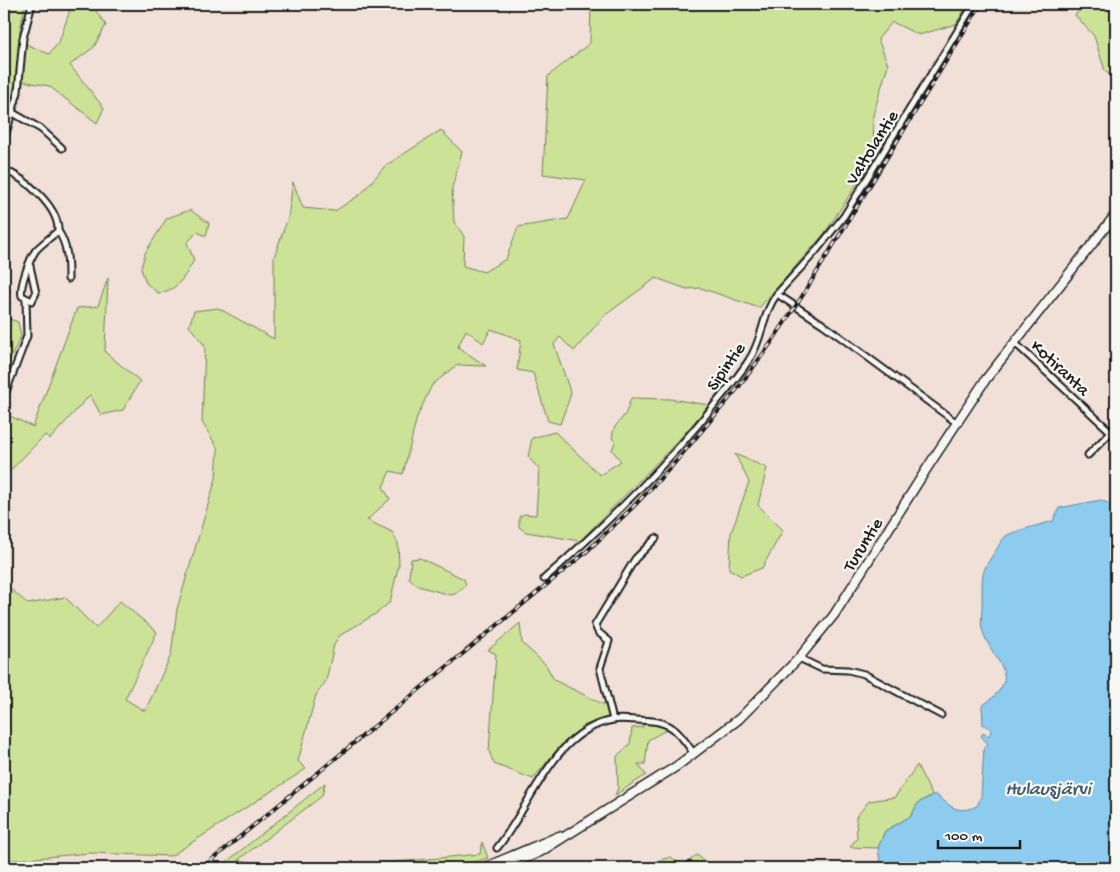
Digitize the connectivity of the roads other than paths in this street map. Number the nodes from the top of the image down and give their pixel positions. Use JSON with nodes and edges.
{"nodes":[{"id":1,"x":32,"y":4,"type":"edge"},
{"id":2,"x":974,"y":4,"type":"edge"},
{"id":3,"x":13,"y":113,"type":"junction"},
{"id":4,"x":4,"y":140,"type":"edge"},
{"id":5,"x":62,"y":148,"type":"dead end"},
{"id":6,"x":4,"y":170,"type":"edge"},
{"id":7,"x":1116,"y":214,"type":"edge"},
{"id":8,"x":1114,"y":223,"type":"edge"},
{"id":9,"x":58,"y":231,"type":"junction"},
{"id":10,"x":30,"y":266,"type":"junction"},
{"id":11,"x":68,"y":279,"type":"dead end"},
{"id":12,"x":777,"y":294,"type":"junction"},
{"id":13,"x":26,"y":300,"type":"junction"},
{"id":14,"x":1015,"y":342,"type":"junction"},
{"id":15,"x":4,"y":397,"type":"edge"},
{"id":16,"x":957,"y":423,"type":"junction"},
{"id":17,"x":1116,"y":426,"type":"edge"},
{"id":18,"x":1111,"y":432,"type":"junction"},
{"id":19,"x":1088,"y":455,"type":"dead end"},
{"id":20,"x":656,"y":538,"type":"dead end"},
{"id":21,"x":544,"y":579,"type":"dead end"},
{"id":22,"x":799,"y":658,"type":"junction"},
{"id":23,"x":941,"y":716,"type":"dead end"},
{"id":24,"x":613,"y":720,"type":"junction"},
{"id":25,"x":694,"y":754,"type":"junction"},
{"id":26,"x":572,"y":831,"type":"junction"},
{"id":27,"x":498,"y":848,"type":"dead end"},
{"id":28,"x":483,"y":868,"type":"edge"},
{"id":29,"x":503,"y":868,"type":"edge"}],
"edges":[{"from":1,"to":3,"type":"street"},
{"from":2,"to":12,"type":"street","name":"Valtolantie"},
{"from":3,"to":4,"type":"street"},
{"from":3,"to":5,"type":"street"},
{"from":6,"to":9,"type":"street"},
{"from":7,"to":8,"type":"main road","name":"Turuntie"},
{"from":8,"to":14,"type":"main road","name":"Turuntie"},
{"from":9,"to":10,"type":"street"},
{"from":9,"to":11,"type":"street"},
{"from":10,"to":13,"type":"street"},
{"from":10,"to":13,"type":"street"},
{"from":12,"to":16,"type":"street"},
{"from":12,"to":21,"type":"street","name":"Sipintie"},
{"from":13,"to":15,"type":"street"},
{"from":14,"to":16,"type":"main road","name":"Turuntie"},
{"from":14,"to":18,"type":"street","name":"Kotiranta"},
{"from":16,"to":22,"type":"main road","name":"Turuntie"},
{"from":17,"to":18,"type":"street"},
{"from":18,"to":19,"type":"street"},
{"from":20,"to":24,"type":"street"},
{"from":22,"to":23,"type":"street"},
{"from":22,"to":25,"type":"main road","name":"Turuntie"},
{"from":24,"to":25,"type":"street"},
{"from":24,"to":27,"type":"street"},
{"from":25,"to":26,"type":"main road","name":"Turuntie"},
{"from":26,"to":28,"type":"main road","name":"Turuntie"},
{"from":26,"to":29,"type":"main road","name":"Turuntie"}]}
